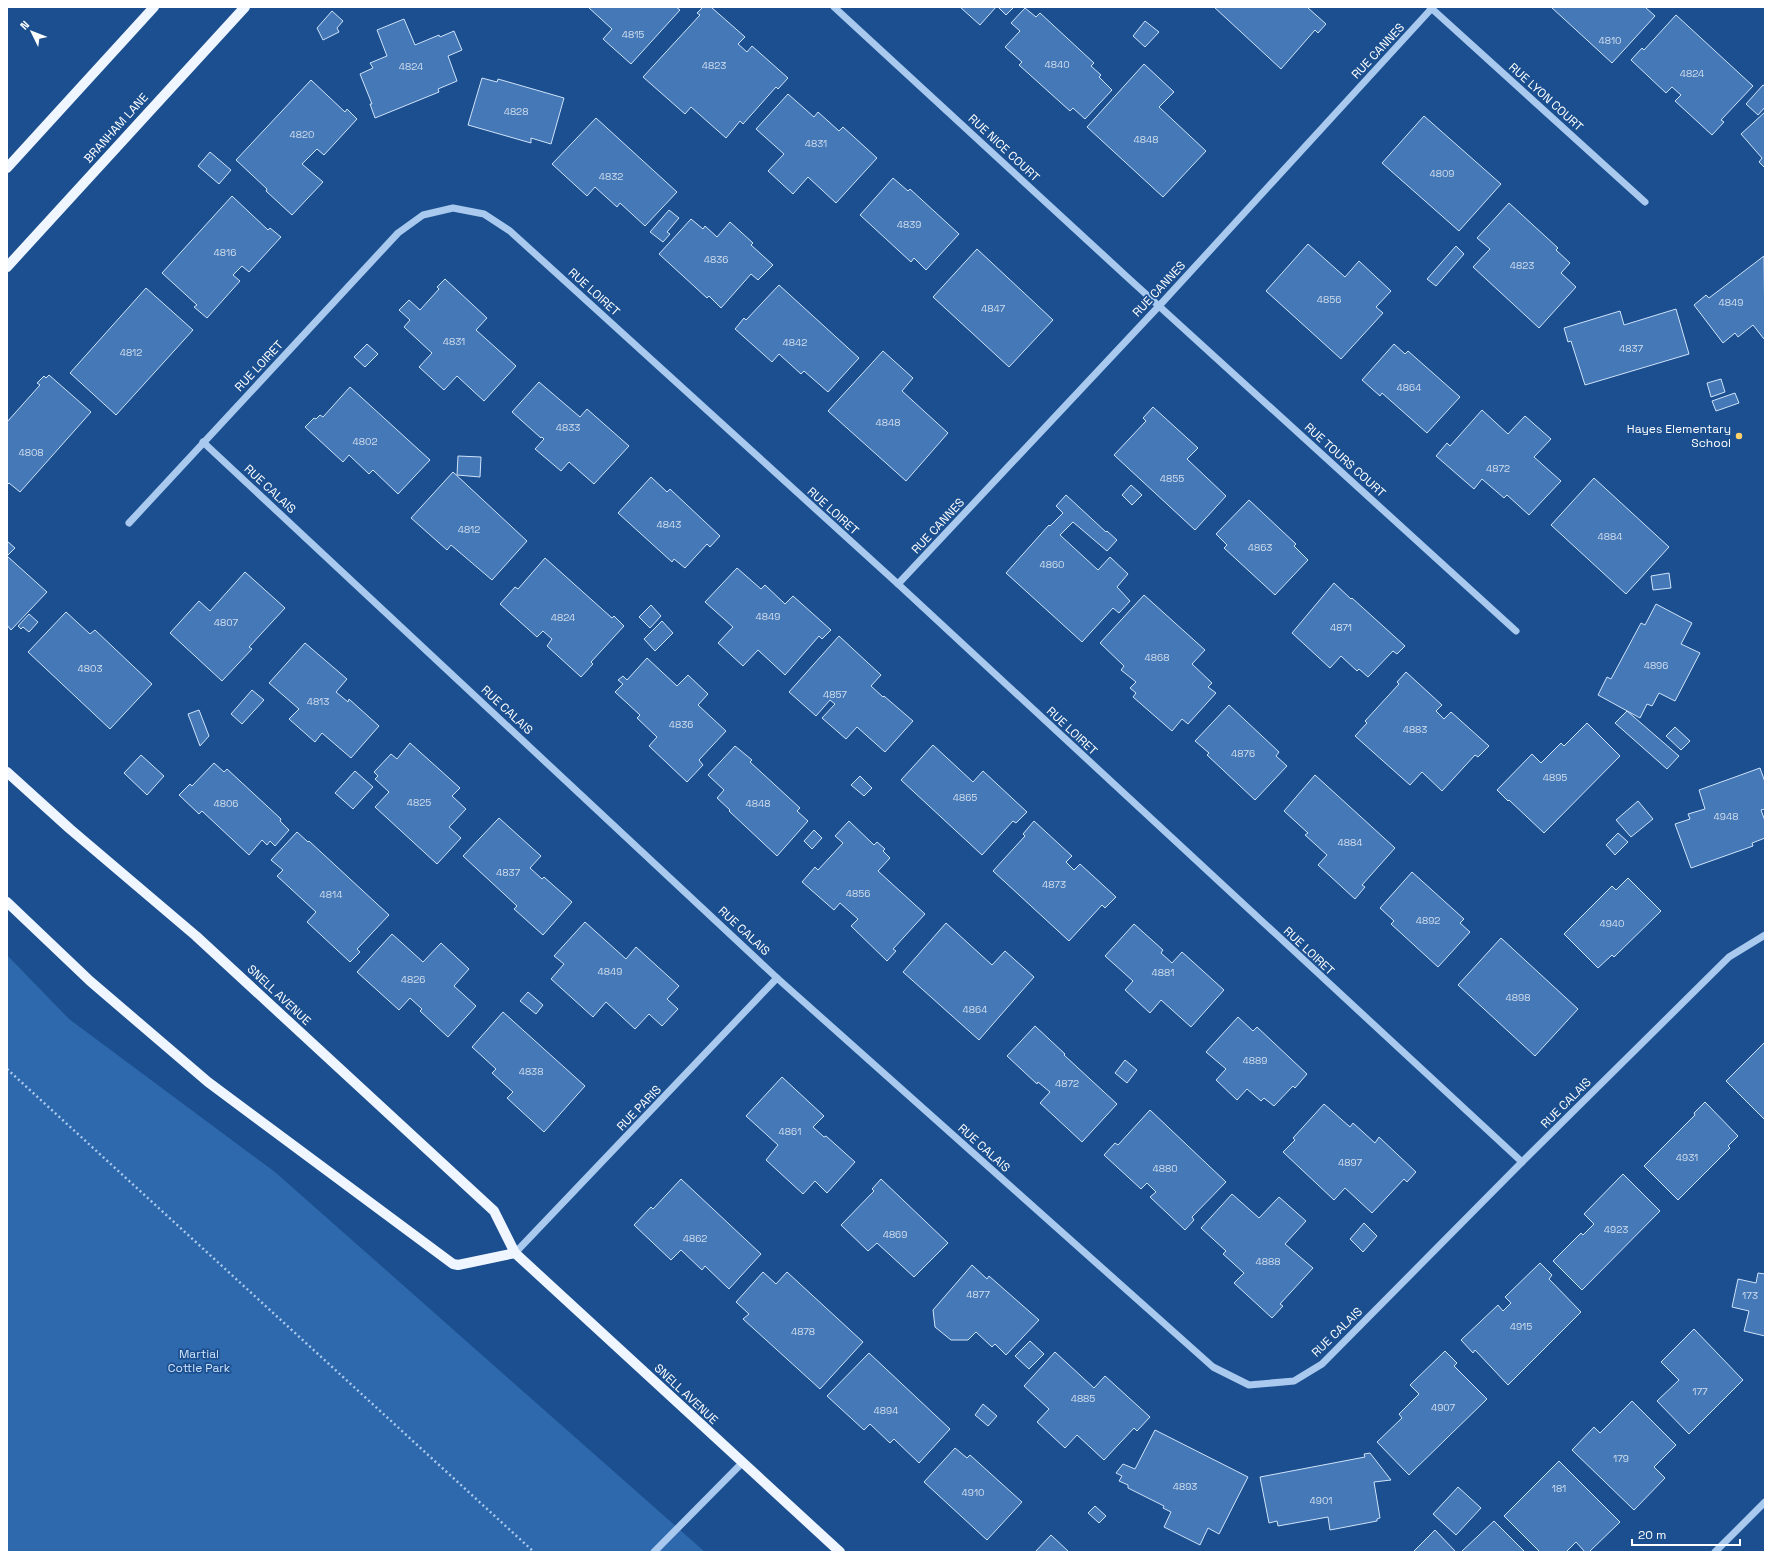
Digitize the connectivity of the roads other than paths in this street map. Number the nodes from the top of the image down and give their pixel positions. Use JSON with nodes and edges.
{"nodes":[{"id":1,"x":154,"y":7,"type":"edge"},
{"id":2,"x":245,"y":7,"type":"edge"},
{"id":3,"x":834,"y":7,"type":"edge"},
{"id":4,"x":1432,"y":8,"type":"edge"},
{"id":5,"x":7,"y":168,"type":"edge"},
{"id":6,"x":1646,"y":202,"type":"dead end"},
{"id":7,"x":7,"y":267,"type":"edge"},
{"id":8,"x":1159,"y":306,"type":"junction"},
{"id":9,"x":203,"y":442,"type":"junction"},
{"id":10,"x":129,"y":523,"type":"dead end"},
{"id":11,"x":898,"y":584,"type":"junction"},
{"id":12,"x":1516,"y":631,"type":"dead end"},
{"id":13,"x":7,"y":772,"type":"edge"},
{"id":14,"x":7,"y":902,"type":"edge"},
{"id":15,"x":1765,"y":935,"type":"edge"},
{"id":16,"x":778,"y":978,"type":"junction"},
{"id":17,"x":1522,"y":1162,"type":"junction"},
{"id":18,"x":515,"y":1253,"type":"junction"},
{"id":19,"x":742,"y":1463,"type":"junction"},
{"id":20,"x":1765,"y":1502,"type":"edge"},
{"id":21,"x":654,"y":1552,"type":"edge"},
{"id":22,"x":840,"y":1552,"type":"edge"},
{"id":23,"x":1715,"y":1552,"type":"edge"}],
"edges":[{"from":1,"to":5,"type":"main road"},
{"from":2,"to":7,"type":"main road","name":"BRANHAM LANE"},
{"from":3,"to":8,"type":"street","name":"RUE NICE COURT"},
{"from":4,"to":6,"type":"street","name":"RUE LYON COURT"},
{"from":4,"to":8,"type":"street","name":"RUE CANNES"},
{"from":8,"to":11,"type":"street","name":"RUE CANNES"},
{"from":8,"to":12,"type":"street","name":"RUE TOURS COURT"},
{"from":9,"to":10,"type":"street","name":"RUE LOIRET"},
{"from":9,"to":11,"type":"street","name":"RUE LOIRET"},
{"from":9,"to":16,"type":"street","name":"RUE CALAIS"},
{"from":11,"to":17,"type":"street","name":"RUE LOIRET"},
{"from":13,"to":18,"type":"main road","name":"SNELL AVENUE"},
{"from":14,"to":18,"type":"main road"},
{"from":15,"to":17,"type":"street","name":"RUE CALAIS"},
{"from":16,"to":17,"type":"street","name":"RUE CALAIS"},
{"from":16,"to":18,"type":"street","name":"RUE PARIS"},
{"from":18,"to":19,"type":"main road","name":"SNELL AVENUE"},
{"from":19,"to":21,"type":"street"},
{"from":19,"to":22,"type":"main road","name":"SNELL AVENUE"},
{"from":20,"to":23,"type":"street"}]}
